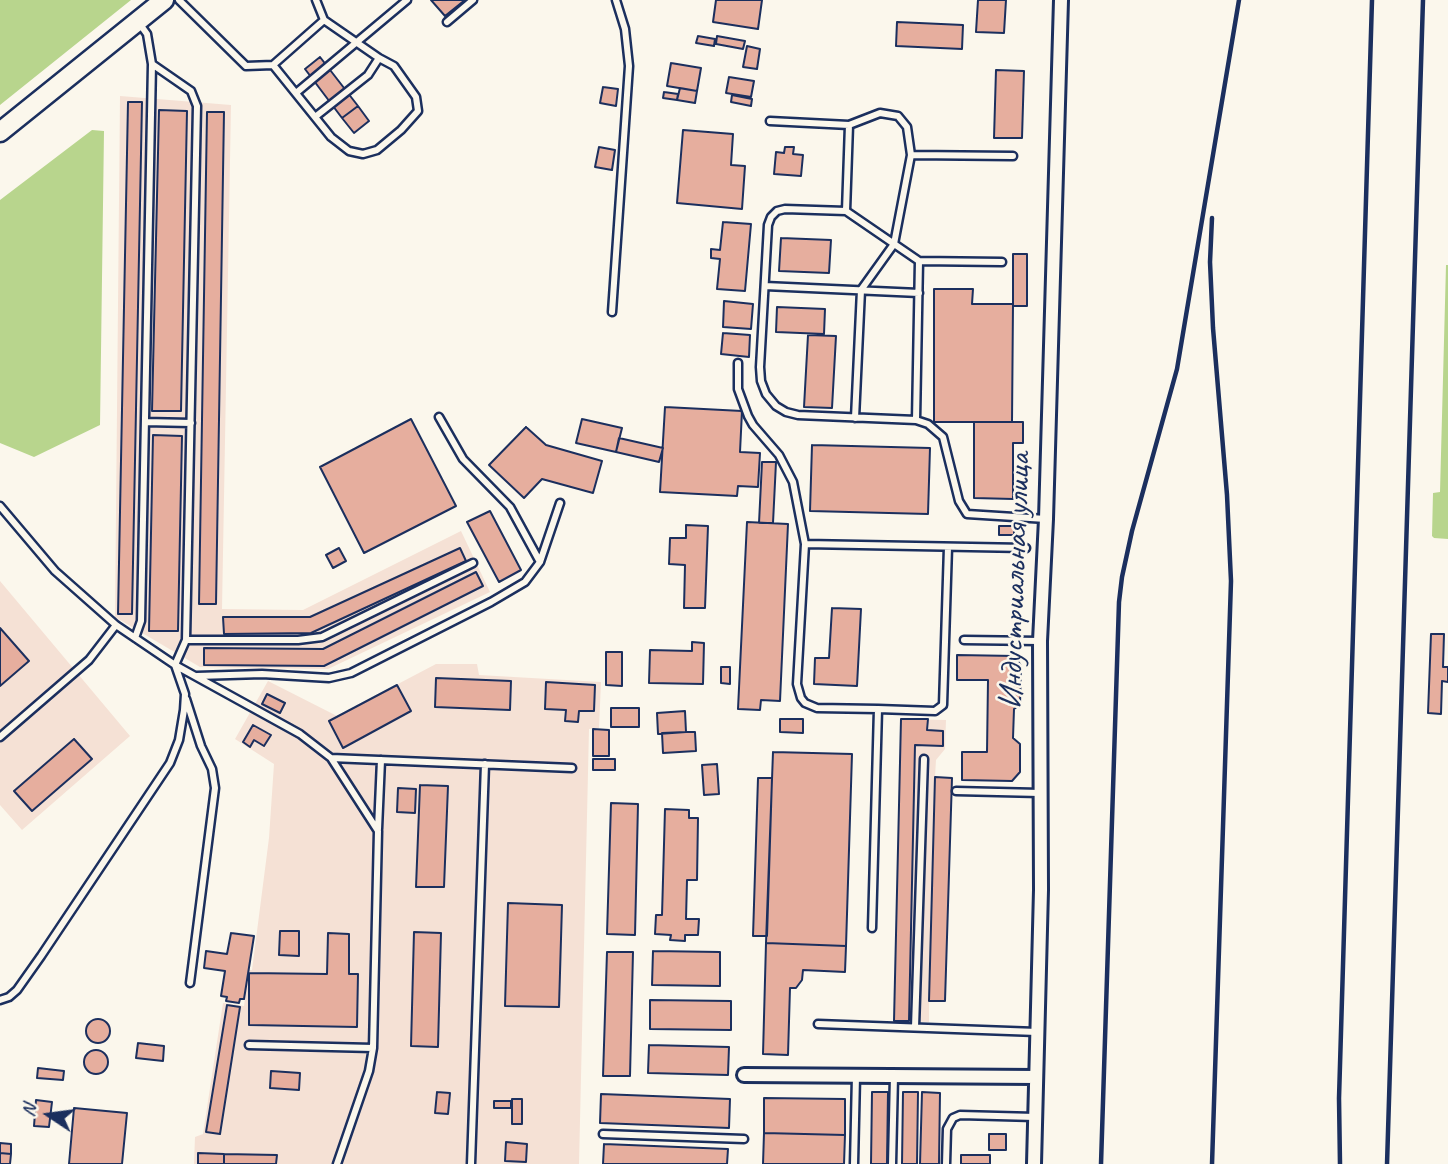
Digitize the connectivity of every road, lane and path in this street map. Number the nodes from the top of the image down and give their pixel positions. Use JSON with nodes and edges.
{"nodes":[{"id":1,"x":164,"y":0,"type":"edge"},
{"id":2,"x":179,"y":0,"type":"edge"},
{"id":3,"x":316,"y":0,"type":"edge"},
{"id":4,"x":407,"y":0,"type":"edge"},
{"id":5,"x":473,"y":0,"type":"edge"},
{"id":6,"x":616,"y":0,"type":"edge"},
{"id":7,"x":1061,"y":0,"type":"edge"},
{"id":8,"x":324,"y":20,"type":"junction"},
{"id":9,"x":138,"y":21,"type":"junction"},
{"id":10,"x":447,"y":22,"type":"dead end"},
{"id":11,"x":356,"y":43,"type":"junction"},
{"id":12,"x":379,"y":58,"type":"junction"},
{"id":13,"x":152,"y":64,"type":"junction"},
{"id":14,"x":274,"y":65,"type":"junction"},
{"id":15,"x":296,"y":93,"type":"junction"},
{"id":16,"x":315,"y":117,"type":"junction"},
{"id":17,"x":770,"y":121,"type":"dead end"},
{"id":18,"x":849,"y":125,"type":"junction"},
{"id":19,"x":0,"y":132,"type":"edge"},
{"id":20,"x":911,"y":155,"type":"junction"},
{"id":21,"x":1013,"y":156,"type":"dead end"},
{"id":22,"x":846,"y":211,"type":"junction"},
{"id":23,"x":894,"y":244,"type":"junction"},
{"id":24,"x":919,"y":261,"type":"junction"},
{"id":25,"x":1002,"y":262,"type":"dead end"},
{"id":26,"x":765,"y":286,"type":"junction"},
{"id":27,"x":861,"y":290,"type":"junction"},
{"id":28,"x":919,"y":293,"type":"junction"},
{"id":29,"x":612,"y":312,"type":"dead end"},
{"id":30,"x":738,"y":363,"type":"dead end"},
{"id":31,"x":439,"y":417,"type":"dead end"},
{"id":32,"x":855,"y":418,"type":"junction"},
{"id":33,"x":916,"y":420,"type":"junction"},
{"id":34,"x":145,"y":422,"type":"junction"},
{"id":35,"x":191,"y":424,"type":"junction"},
{"id":36,"x":560,"y":503,"type":"dead end"},
{"id":37,"x":0,"y":506,"type":"edge"},
{"id":38,"x":1046,"y":519,"type":"junction"},
{"id":39,"x":805,"y":544,"type":"junction"},
{"id":40,"x":948,"y":547,"type":"junction"},
{"id":41,"x":1026,"y":548,"type":"dead end"},
{"id":42,"x":540,"y":562,"type":"junction"},
{"id":43,"x":473,"y":564,"type":"dead end"},
{"id":44,"x":116,"y":625,"type":"junction"},
{"id":45,"x":135,"y":638,"type":"junction"},
{"id":46,"x":187,"y":640,"type":"junction"},
{"id":47,"x":964,"y":640,"type":"dead end"},
{"id":48,"x":1040,"y":641,"type":"junction"},
{"id":49,"x":175,"y":664,"type":"junction"},
{"id":50,"x":196,"y":676,"type":"junction"},
{"id":51,"x":185,"y":694,"type":"junction"},
{"id":52,"x":878,"y":709,"type":"junction"},
{"id":53,"x":0,"y":737,"type":"edge"},
{"id":54,"x":331,"y":758,"type":"junction"},
{"id":55,"x":924,"y":759,"type":"dead end"},
{"id":56,"x":381,"y":760,"type":"junction"},
{"id":57,"x":485,"y":764,"type":"junction"},
{"id":58,"x":572,"y":768,"type":"dead end"},
{"id":59,"x":957,"y":791,"type":"dead end"},
{"id":60,"x":1040,"y":793,"type":"junction"},
{"id":61,"x":378,"y":831,"type":"junction"},
{"id":62,"x":872,"y":928,"type":"dead end"},
{"id":63,"x":190,"y":983,"type":"dead end"},
{"id":64,"x":0,"y":1000,"type":"edge"},
{"id":65,"x":818,"y":1024,"type":"dead end"},
{"id":66,"x":915,"y":1027,"type":"junction"},
{"id":67,"x":1037,"y":1031,"type":"junction"},
{"id":68,"x":249,"y":1045,"type":"dead end"},
{"id":69,"x":373,"y":1048,"type":"junction"},
{"id":70,"x":744,"y":1075,"type":"dead end"},
{"id":71,"x":856,"y":1076,"type":"junction"},
{"id":72,"x":894,"y":1076,"type":"junction"},
{"id":73,"x":1036,"y":1077,"type":"junction"},
{"id":74,"x":1035,"y":1116,"type":"junction"},
{"id":75,"x":603,"y":1134,"type":"dead end"},
{"id":76,"x":744,"y":1139,"type":"dead end"},
{"id":77,"x":337,"y":1164,"type":"edge"},
{"id":78,"x":471,"y":1164,"type":"edge"},
{"id":79,"x":855,"y":1164,"type":"edge"},
{"id":80,"x":892,"y":1164,"type":"edge"},
{"id":81,"x":946,"y":1164,"type":"edge"},
{"id":82,"x":1034,"y":1164,"type":"edge"}],
"edges":[{"from":1,"to":9,"type":"street"},
{"from":2,"to":14,"type":"lane"},
{"from":3,"to":8,"type":"lane"},
{"from":4,"to":11,"type":"lane"},
{"from":5,"to":10,"type":"lane"},
{"from":6,"to":29,"type":"lane"},
{"from":7,"to":38,"type":"street","name":"Индустриальная улица"},
{"from":8,"to":11,"type":"lane"},
{"from":8,"to":14,"type":"lane"},
{"from":9,"to":13,"type":"lane"},
{"from":9,"to":19,"type":"street"},
{"from":11,"to":12,"type":"lane"},
{"from":11,"to":15,"type":"lane"},
{"from":12,"to":16,"type":"lane"},
{"from":12,"to":16,"type":"lane"},
{"from":13,"to":34,"type":"lane"},
{"from":13,"to":35,"type":"lane"},
{"from":14,"to":15,"type":"lane"},
{"from":15,"to":16,"type":"lane"},
{"from":17,"to":18,"type":"lane"},
{"from":18,"to":20,"type":"lane"},
{"from":18,"to":22,"type":"lane"},
{"from":20,"to":21,"type":"lane"},
{"from":20,"to":23,"type":"lane"},
{"from":22,"to":23,"type":"lane"},
{"from":22,"to":26,"type":"lane"},
{"from":23,"to":24,"type":"lane"},
{"from":23,"to":27,"type":"lane"},
{"from":24,"to":25,"type":"lane"},
{"from":24,"to":28,"type":"lane"},
{"from":26,"to":27,"type":"lane"},
{"from":26,"to":32,"type":"lane"},
{"from":27,"to":28,"type":"lane"},
{"from":27,"to":32,"type":"lane"},
{"from":28,"to":33,"type":"lane"},
{"from":30,"to":39,"type":"lane"},
{"from":31,"to":42,"type":"lane"},
{"from":32,"to":33,"type":"lane"},
{"from":33,"to":38,"type":"lane"},
{"from":34,"to":35,"type":"lane"},
{"from":34,"to":45,"type":"lane"},
{"from":35,"to":46,"type":"lane"},
{"from":36,"to":42,"type":"lane"},
{"from":37,"to":44,"type":"lane"},
{"from":38,"to":48,"type":"street","name":"Индустриальная улица"},
{"from":39,"to":40,"type":"lane"},
{"from":39,"to":52,"type":"lane"},
{"from":40,"to":41,"type":"lane"},
{"from":40,"to":52,"type":"lane"},
{"from":42,"to":50,"type":"lane"},
{"from":43,"to":46,"type":"lane"},
{"from":44,"to":45,"type":"lane"},
{"from":44,"to":53,"type":"lane"},
{"from":45,"to":49,"type":"lane"},
{"from":46,"to":49,"type":"lane"},
{"from":47,"to":48,"type":"lane"},
{"from":48,"to":60,"type":"street","name":"Индустриальная улица"},
{"from":49,"to":50,"type":"lane"},
{"from":49,"to":51,"type":"lane"},
{"from":50,"to":54,"type":"lane"},
{"from":51,"to":63,"type":"lane"},
{"from":51,"to":64,"type":"lane"},
{"from":52,"to":62,"type":"lane"},
{"from":54,"to":56,"type":"lane"},
{"from":54,"to":61,"type":"lane"},
{"from":55,"to":66,"type":"lane"},
{"from":56,"to":57,"type":"lane"},
{"from":56,"to":61,"type":"lane"},
{"from":57,"to":58,"type":"lane"},
{"from":57,"to":78,"type":"lane"},
{"from":59,"to":60,"type":"lane"},
{"from":60,"to":67,"type":"street","name":"Индустриальная улица"},
{"from":61,"to":69,"type":"lane"},
{"from":65,"to":66,"type":"lane"},
{"from":66,"to":67,"type":"lane"},
{"from":67,"to":73,"type":"street","name":"Индустриальная улица"},
{"from":68,"to":69,"type":"lane"},
{"from":69,"to":77,"type":"lane"},
{"from":70,"to":71,"type":"street"},
{"from":71,"to":72,"type":"street"},
{"from":71,"to":79,"type":"lane"},
{"from":72,"to":73,"type":"street"},
{"from":72,"to":80,"type":"lane"},
{"from":73,"to":74,"type":"street","name":"Индустриальная улица"},
{"from":74,"to":81,"type":"lane"},
{"from":74,"to":82,"type":"street","name":"Индустриальная улица"},
{"from":75,"to":76,"type":"lane"}]}
